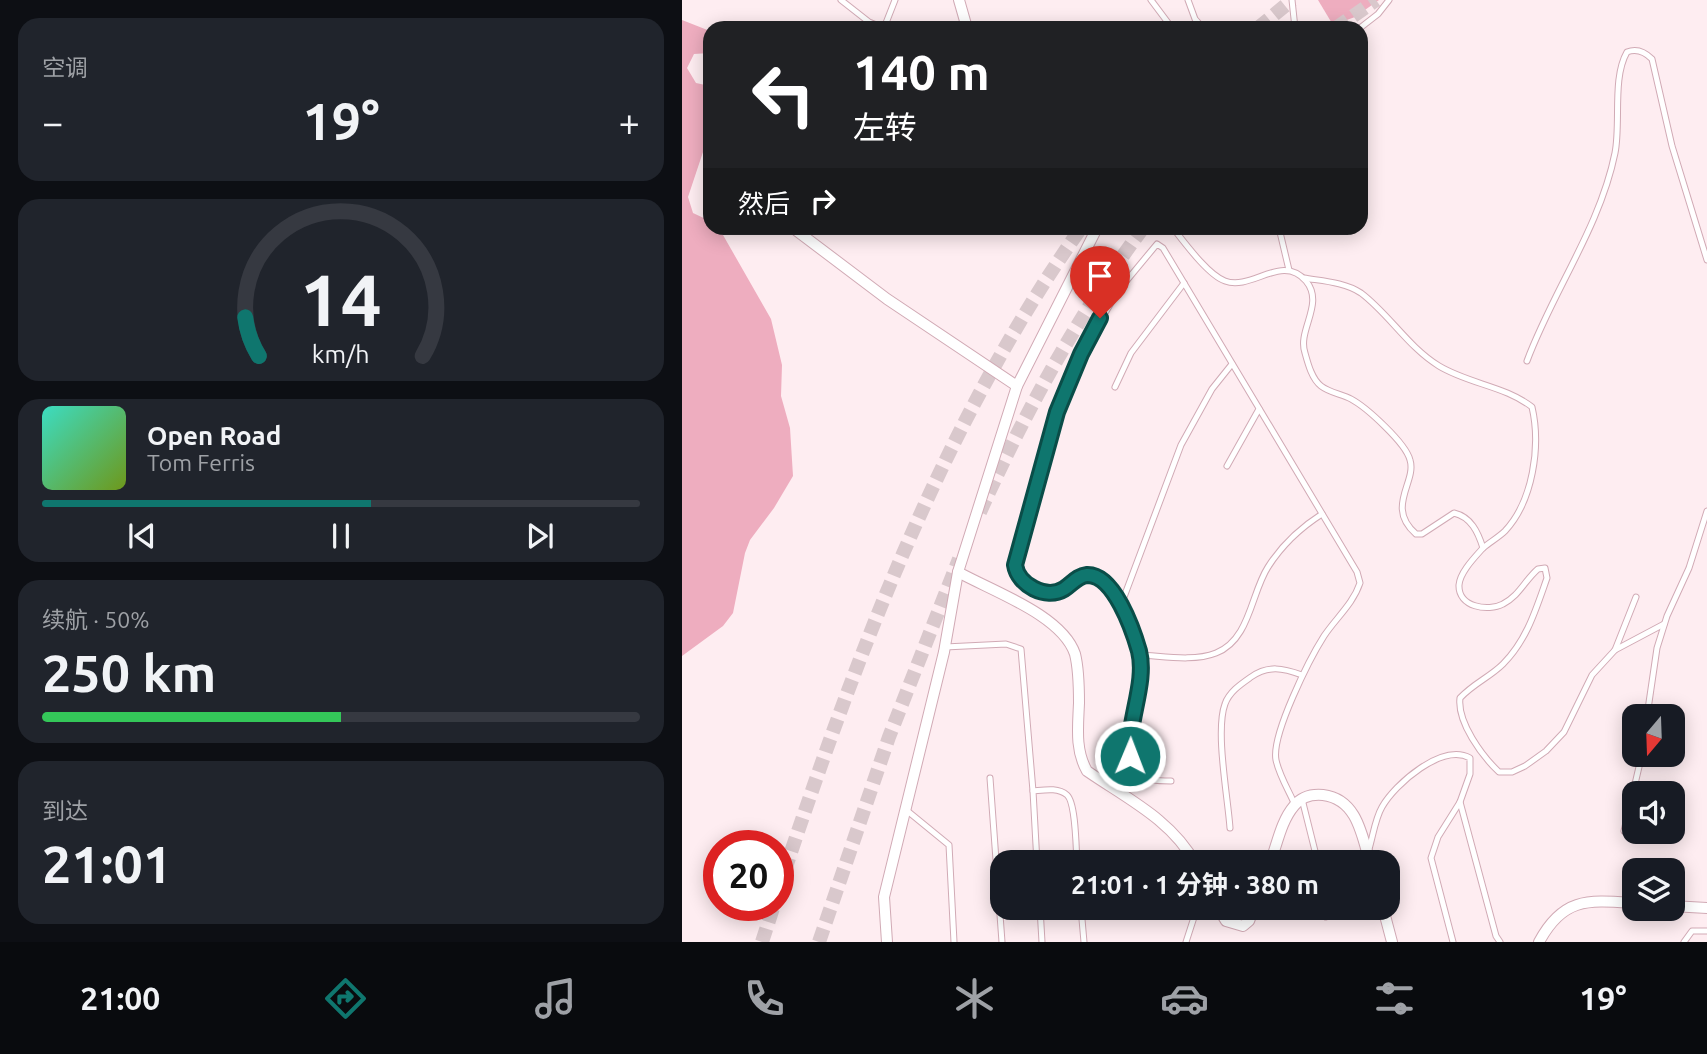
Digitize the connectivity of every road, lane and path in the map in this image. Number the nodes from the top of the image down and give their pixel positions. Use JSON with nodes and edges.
{"nodes":[{"id":1,"x":841,"y":0,"type":"edge"},
{"id":2,"x":895,"y":0,"type":"edge"},
{"id":3,"x":959,"y":0,"type":"edge"},
{"id":4,"x":1151,"y":0,"type":"edge"},
{"id":5,"x":1188,"y":0,"type":"edge"},
{"id":6,"x":1292,"y":0,"type":"edge"},
{"id":7,"x":1389,"y":0,"type":"edge"},
{"id":8,"x":868,"y":21,"type":"edge"},
{"id":9,"x":887,"y":21,"type":"edge"},
{"id":10,"x":965,"y":21,"type":"edge"},
{"id":11,"x":1166,"y":21,"type":"edge"},
{"id":12,"x":1197,"y":21,"type":"edge"},
{"id":13,"x":1294,"y":21,"type":"edge"},
{"id":14,"x":1368,"y":22,"type":"edge"},
{"id":15,"x":801,"y":235,"type":"edge"},
{"id":16,"x":1093,"y":235,"type":"edge"},
{"id":17,"x":1179,"y":235,"type":"edge"},
{"id":18,"x":1281,"y":235,"type":"edge"},
{"id":19,"x":1705,"y":251,"type":"edge"},
{"id":20,"x":1706,"y":260,"type":"edge"},
{"id":21,"x":1289,"y":270,"type":"junction"},
{"id":22,"x":1301,"y":277,"type":"junction"},
{"id":23,"x":1184,"y":283,"type":"junction"},
{"id":24,"x":1527,"y":361,"type":"dead end"},
{"id":25,"x":1233,"y":365,"type":"junction"},
{"id":26,"x":1017,"y":386,"type":"junction"},
{"id":27,"x":1115,"y":387,"type":"dead end"},
{"id":28,"x":1260,"y":409,"type":"junction"},
{"id":29,"x":1227,"y":466,"type":"dead end"},
{"id":30,"x":1706,"y":511,"type":"edge"},
{"id":31,"x":1322,"y":514,"type":"junction"},
{"id":32,"x":1484,"y":548,"type":"junction"},
{"id":33,"x":958,"y":572,"type":"junction"},
{"id":34,"x":1636,"y":597,"type":"dead end"},
{"id":35,"x":1121,"y":606,"type":"junction"},
{"id":36,"x":1664,"y":624,"type":"junction"},
{"id":37,"x":945,"y":647,"type":"junction"},
{"id":38,"x":1615,"y":650,"type":"junction"},
{"id":39,"x":1140,"y":654,"type":"junction"},
{"id":40,"x":1302,"y":675,"type":"junction"},
{"id":41,"x":1649,"y":704,"type":"edge"},
{"id":42,"x":990,"y":778,"type":"dead end"},
{"id":43,"x":1171,"y":781,"type":"dead end"},
{"id":44,"x":1033,"y":791,"type":"junction"},
{"id":45,"x":1298,"y":802,"type":"junction"},
{"id":46,"x":1460,"y":802,"type":"junction"},
{"id":47,"x":905,"y":808,"type":"junction"},
{"id":48,"x":1230,"y":828,"type":"dead end"},
{"id":49,"x":1036,"y":850,"type":"edge"},
{"id":50,"x":1076,"y":850,"type":"edge"},
{"id":51,"x":1187,"y":850,"type":"edge"},
{"id":52,"x":1275,"y":850,"type":"edge"},
{"id":53,"x":1313,"y":850,"type":"edge"},
{"id":54,"x":1367,"y":850,"type":"edge"},
{"id":55,"x":1371,"y":850,"type":"edge"},
{"id":56,"x":1622,"y":902,"type":"edge"},
{"id":57,"x":1685,"y":907,"type":"edge"},
{"id":58,"x":1706,"y":908,"type":"edge"},
{"id":59,"x":1041,"y":920,"type":"edge"},
{"id":60,"x":1082,"y":920,"type":"edge"},
{"id":61,"x":1193,"y":920,"type":"edge"},
{"id":62,"x":1225,"y":920,"type":"edge"},
{"id":63,"x":1250,"y":920,"type":"edge"},
{"id":64,"x":1386,"y":920,"type":"edge"},
{"id":65,"x":1706,"y":931,"type":"edge"},
{"id":66,"x":887,"y":942,"type":"edge"},
{"id":67,"x":954,"y":942,"type":"edge"},
{"id":68,"x":1002,"y":942,"type":"edge"},
{"id":69,"x":1042,"y":942,"type":"edge"},
{"id":70,"x":1084,"y":942,"type":"edge"},
{"id":71,"x":1186,"y":942,"type":"edge"},
{"id":72,"x":1392,"y":942,"type":"edge"},
{"id":73,"x":1453,"y":942,"type":"edge"},
{"id":74,"x":1500,"y":942,"type":"edge"},
{"id":75,"x":1539,"y":942,"type":"edge"},
{"id":76,"x":1684,"y":942,"type":"edge"}],
"edges":[{"from":1,"to":8,"type":"lane"},
{"from":2,"to":9,"type":"lane"},
{"from":3,"to":10,"type":"street"},
{"from":4,"to":11,"type":"lane"},
{"from":5,"to":12,"type":"lane"},
{"from":6,"to":13,"type":"lane"},
{"from":7,"to":14,"type":"lane"},
{"from":15,"to":26,"type":"street"},
{"from":16,"to":26,"type":"street"},
{"from":17,"to":21,"type":"lane"},
{"from":18,"to":21,"type":"lane"},
{"from":19,"to":20,"type":"lane"},
{"from":19,"to":24,"type":"lane"},
{"from":21,"to":22,"type":"lane"},
{"from":22,"to":32,"type":"lane"},
{"from":22,"to":32,"type":"lane"},
{"from":23,"to":25,"type":"lane"},
{"from":23,"to":27,"type":"lane"},
{"from":23,"to":35,"type":"lane"},
{"from":25,"to":28,"type":"lane"},
{"from":25,"to":35,"type":"lane"},
{"from":26,"to":33,"type":"street"},
{"from":28,"to":29,"type":"lane"},
{"from":28,"to":31,"type":"lane"},
{"from":30,"to":36,"type":"lane"},
{"from":31,"to":39,"type":"lane"},
{"from":31,"to":40,"type":"lane"},
{"from":32,"to":38,"type":"lane"},
{"from":33,"to":37,"type":"street"},
{"from":33,"to":51,"type":"street"},
{"from":34,"to":38,"type":"lane"},
{"from":35,"to":39,"type":"lane"},
{"from":36,"to":38,"type":"lane"},
{"from":36,"to":41,"type":"lane"},
{"from":37,"to":44,"type":"lane"},
{"from":37,"to":47,"type":"street"},
{"from":39,"to":43,"type":"lane"},
{"from":40,"to":45,"type":"lane"},
{"from":40,"to":48,"type":"lane"},
{"from":42,"to":68,"type":"lane"},
{"from":44,"to":49,"type":"lane"},
{"from":44,"to":50,"type":"lane"},
{"from":45,"to":52,"type":"street"},
{"from":45,"to":53,"type":"lane"},
{"from":45,"to":54,"type":"street"},
{"from":46,"to":55,"type":"lane"},
{"from":46,"to":73,"type":"lane"},
{"from":46,"to":74,"type":"lane"},
{"from":47,"to":66,"type":"street"},
{"from":47,"to":67,"type":"lane"},
{"from":56,"to":75,"type":"street"},
{"from":57,"to":58,"type":"street"},
{"from":59,"to":69,"type":"lane"},
{"from":60,"to":70,"type":"lane"},
{"from":61,"to":71,"type":"lane"},
{"from":62,"to":63,"type":"street"},
{"from":64,"to":72,"type":"street"},
{"from":65,"to":76,"type":"lane"}]}
